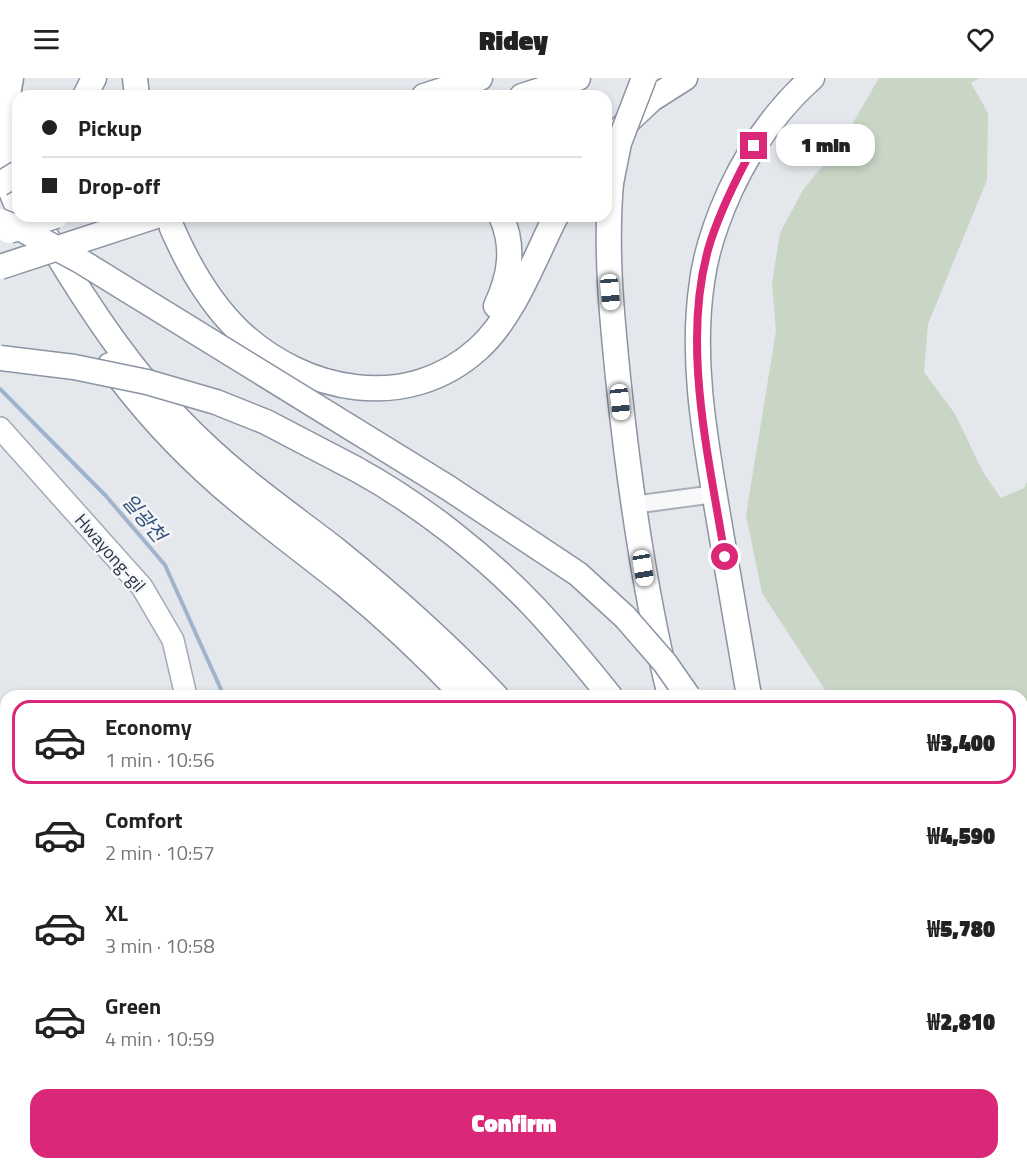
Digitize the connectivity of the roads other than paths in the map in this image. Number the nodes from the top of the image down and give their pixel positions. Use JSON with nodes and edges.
{"nodes":[{"id":1,"x":10,"y":78,"type":"edge"},
{"id":2,"x":480,"y":78,"type":"edge"},
{"id":3,"x":578,"y":78,"type":"edge"},
{"id":4,"x":644,"y":78,"type":"edge"},
{"id":5,"x":685,"y":78,"type":"edge"},
{"id":6,"x":812,"y":78,"type":"edge"},
{"id":7,"x":443,"y":90,"type":"edge"},
{"id":8,"x":541,"y":90,"type":"edge"},
{"id":9,"x":612,"y":136,"type":"edge"},
{"id":10,"x":12,"y":157,"type":"edge"},
{"id":11,"x":0,"y":165,"type":"edge"},
{"id":12,"x":612,"y":174,"type":"edge"},
{"id":13,"x":12,"y":194,"type":"edge"},
{"id":14,"x":0,"y":221,"type":"edge"},
{"id":15,"x":25,"y":222,"type":"edge"},
{"id":16,"x":37,"y":222,"type":"edge"},
{"id":17,"x":39,"y":222,"type":"edge"},
{"id":18,"x":138,"y":222,"type":"edge"},
{"id":19,"x":170,"y":222,"type":"edge"},
{"id":20,"x":179,"y":222,"type":"edge"},
{"id":21,"x":503,"y":222,"type":"edge"},
{"id":22,"x":553,"y":222,"type":"edge"},
{"id":23,"x":607,"y":222,"type":"edge"},
{"id":24,"x":0,"y":234,"type":"edge"},
{"id":25,"x":0,"y":267,"type":"edge"},
{"id":26,"x":0,"y":358,"type":"edge"},
{"id":27,"x":0,"y":428,"type":"edge"},
{"id":28,"x":715,"y":494,"type":"junction"},
{"id":29,"x":633,"y":505,"type":"junction"},
{"id":30,"x":185,"y":690,"type":"edge"},
{"id":31,"x":458,"y":690,"type":"edge"},
{"id":32,"x":490,"y":690,"type":"edge"},
{"id":33,"x":605,"y":690,"type":"edge"},
{"id":34,"x":669,"y":690,"type":"edge"},
{"id":35,"x":684,"y":690,"type":"edge"},
{"id":36,"x":748,"y":690,"type":"edge"}],
"edges":[{"from":1,"to":10,"type":"highway"},
{"from":2,"to":7,"type":"highway"},
{"from":3,"to":8,"type":"highway"},
{"from":4,"to":12,"type":"highway","bridge":true},
{"from":5,"to":9,"type":"highway"},
{"from":6,"to":28,"type":"highway"},
{"from":11,"to":13,"type":"highway"},
{"from":14,"to":35,"type":"highway","bridge":true},
{"from":15,"to":31,"type":"highway"},
{"from":16,"to":24,"type":"highway","bridge":true},
{"from":17,"to":32,"type":"highway"},
{"from":18,"to":25,"type":"highway","bridge":true},
{"from":19,"to":22,"type":"highway"},
{"from":20,"to":21,"type":"highway"},
{"from":23,"to":29,"type":"highway","bridge":true},
{"from":26,"to":33,"type":"highway","bridge":true},
{"from":27,"to":30,"type":"main road","name":"Hwayong-gil"},
{"from":28,"to":29,"type":"street"},
{"from":28,"to":36,"type":"highway"},
{"from":29,"to":34,"type":"highway"}]}
